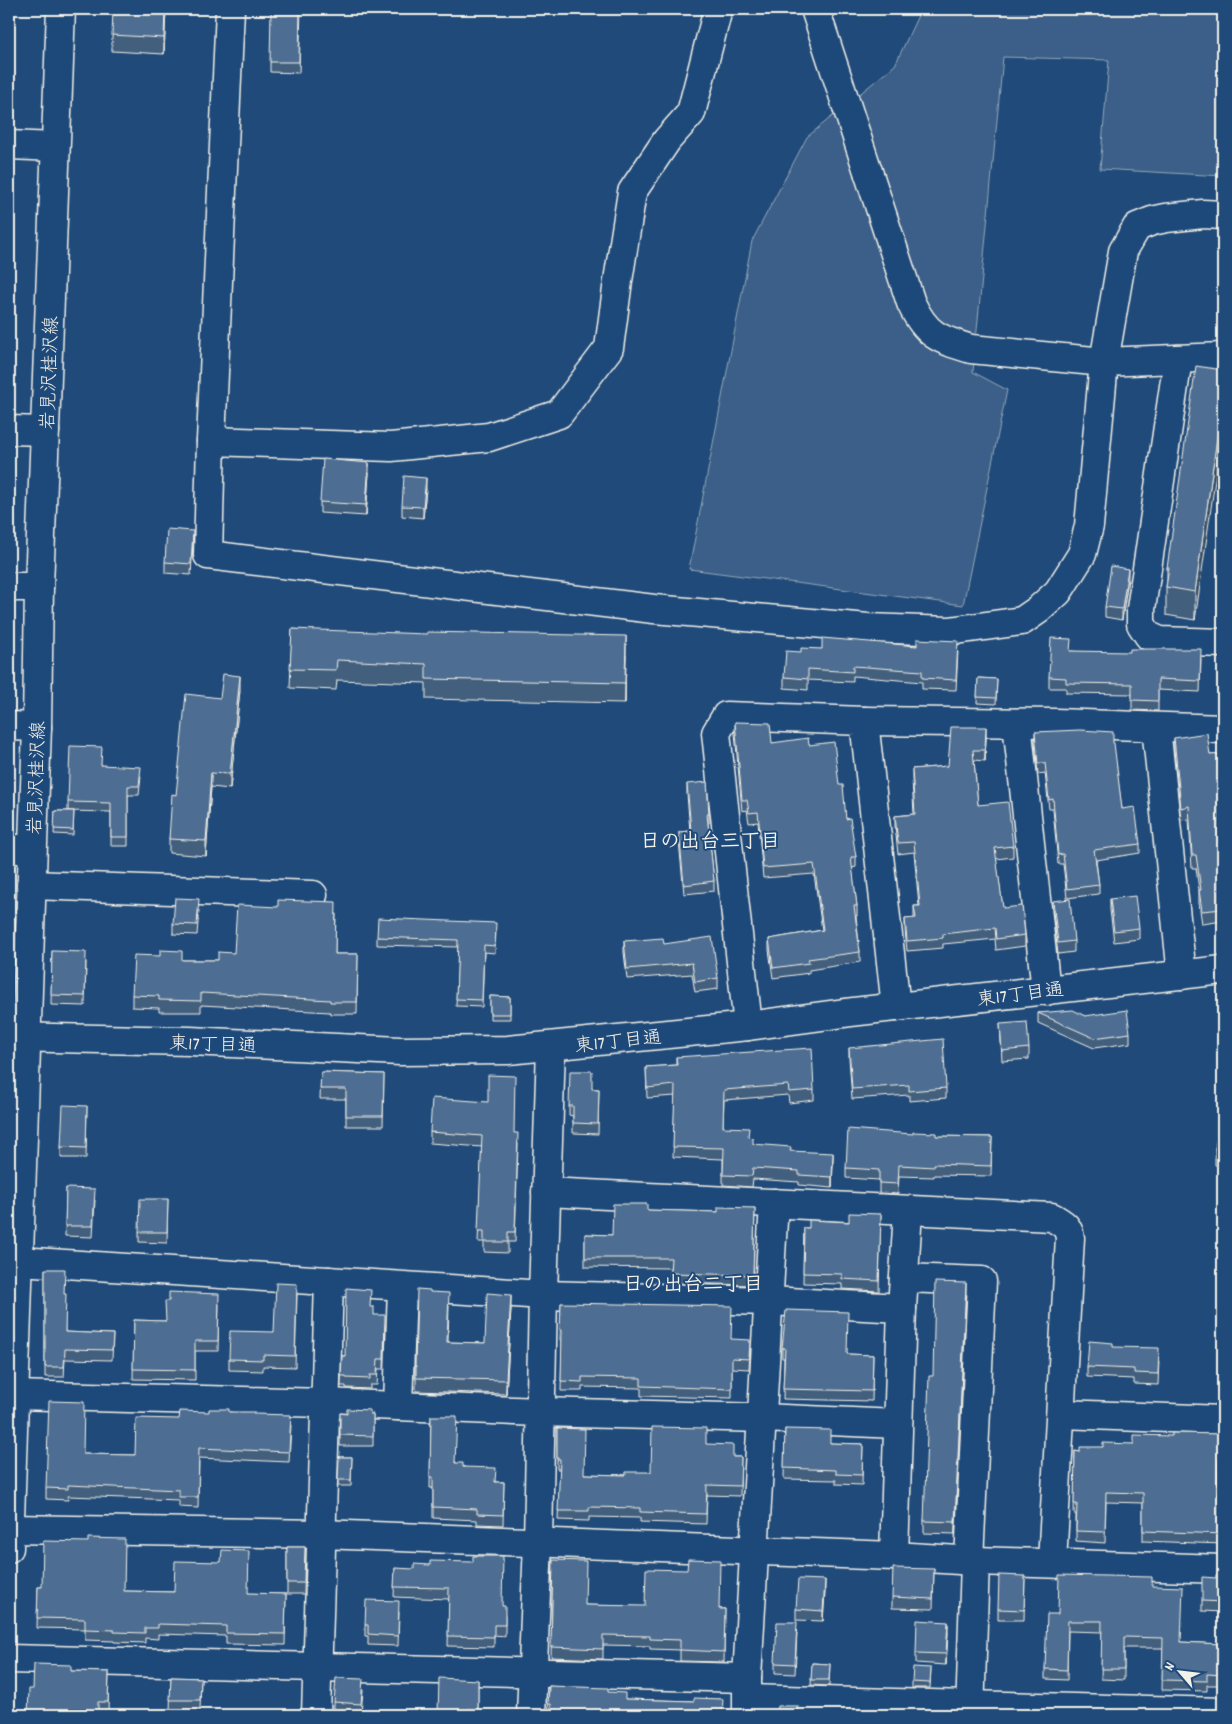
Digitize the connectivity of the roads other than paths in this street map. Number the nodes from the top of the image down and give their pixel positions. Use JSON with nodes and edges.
{"nodes":[{"id":1,"x":61,"y":9,"type":"edge"},
{"id":2,"x":230,"y":9,"type":"edge"},
{"id":3,"x":718,"y":9,"type":"edge"},
{"id":4,"x":815,"y":9,"type":"edge"},
{"id":5,"x":9,"y":146,"type":"edge"},
{"id":6,"x":55,"y":147,"type":"junction"},
{"id":7,"x":1223,"y":215,"type":"edge"},
{"id":8,"x":1223,"y":357,"type":"edge"},
{"id":9,"x":1178,"y":359,"type":"junction"},
{"id":10,"x":1104,"y":362,"type":"junction"},
{"id":11,"x":9,"y":430,"type":"edge"},
{"id":12,"x":45,"y":431,"type":"junction"},
{"id":13,"x":211,"y":441,"type":"junction"},
{"id":14,"x":9,"y":587,"type":"edge"},
{"id":15,"x":39,"y":587,"type":"junction"},
{"id":16,"x":1223,"y":643,"type":"edge"},
{"id":17,"x":864,"y":721,"type":"junction"},
{"id":18,"x":1017,"y":722,"type":"junction"},
{"id":19,"x":9,"y":726,"type":"edge"},
{"id":20,"x":37,"y":727,"type":"junction"},
{"id":21,"x":1156,"y":727,"type":"junction"},
{"id":22,"x":1223,"y":730,"type":"edge"},
{"id":23,"x":21,"y":849,"type":"edge"},
{"id":24,"x":31,"y":885,"type":"junction"},
{"id":25,"x":313,"y":895,"type":"dead end"},
{"id":26,"x":1223,"y":970,"type":"edge"},
{"id":27,"x":1182,"y":974,"type":"junction"},
{"id":28,"x":1046,"y":991,"type":"junction"},
{"id":29,"x":896,"y":1008,"type":"junction"},
{"id":30,"x":748,"y":1026,"type":"junction"},
{"id":31,"x":17,"y":1037,"type":"edge"},
{"id":32,"x":551,"y":1047,"type":"junction"},
{"id":33,"x":546,"y":1192,"type":"junction"},
{"id":34,"x":774,"y":1203,"type":"junction"},
{"id":35,"x":15,"y":1208,"type":"edge"},
{"id":36,"x":908,"y":1211,"type":"junction"},
{"id":37,"x":19,"y":1261,"type":"junction"},
{"id":38,"x":904,"y":1278,"type":"junction"},
{"id":39,"x":328,"y":1282,"type":"junction"},
{"id":40,"x":402,"y":1287,"type":"junction"},
{"id":41,"x":543,"y":1295,"type":"junction"},
{"id":42,"x":769,"y":1301,"type":"junction"},
{"id":43,"x":902,"y":1308,"type":"junction"},
{"id":44,"x":12,"y":1335,"type":"edge"},
{"id":45,"x":13,"y":1395,"type":"junction"},
{"id":46,"x":325,"y":1403,"type":"junction"},
{"id":47,"x":398,"y":1406,"type":"junction"},
{"id":48,"x":540,"y":1412,"type":"junction"},
{"id":49,"x":1060,"y":1414,"type":"junction"},
{"id":50,"x":762,"y":1418,"type":"junction"},
{"id":51,"x":1223,"y":1420,"type":"edge"},
{"id":52,"x":897,"y":1424,"type":"junction"},
{"id":53,"x":10,"y":1487,"type":"edge"},
{"id":54,"x":9,"y":1529,"type":"edge"},
{"id":55,"x":321,"y":1534,"type":"junction"},
{"id":56,"x":538,"y":1542,"type":"junction"},
{"id":57,"x":9,"y":1548,"type":"edge"},
{"id":58,"x":754,"y":1552,"type":"junction"},
{"id":59,"x":894,"y":1556,"type":"junction"},
{"id":60,"x":972,"y":1561,"type":"junction"},
{"id":61,"x":1052,"y":1563,"type":"junction"},
{"id":62,"x":1223,"y":1569,"type":"edge"},
{"id":63,"x":9,"y":1659,"type":"edge"},
{"id":64,"x":317,"y":1667,"type":"junction"},
{"id":65,"x":534,"y":1674,"type":"junction"},
{"id":66,"x":747,"y":1698,"type":"edge"},
{"id":67,"x":970,"y":1710,"type":"edge"},
{"id":68,"x":1223,"y":1712,"type":"edge"},
{"id":69,"x":316,"y":1715,"type":"edge"},
{"id":70,"x":531,"y":1715,"type":"edge"}],
"edges":[{"from":1,"to":6,"type":"street","name":"岩見沢桂沢線"},
{"from":2,"to":13,"type":"street"},
{"from":3,"to":13,"type":"street"},
{"from":4,"to":10,"type":"street"},
{"from":5,"to":6,"type":"street"},
{"from":6,"to":12,"type":"street","name":"岩見沢桂沢線"},
{"from":7,"to":10,"type":"street"},
{"from":8,"to":9,"type":"street"},
{"from":9,"to":10,"type":"street"},
{"from":9,"to":16,"type":"street"},
{"from":10,"to":13,"type":"street"},
{"from":11,"to":12,"type":"street"},
{"from":12,"to":15,"type":"street","name":"岩見沢桂沢線"},
{"from":14,"to":15,"type":"street"},
{"from":15,"to":20,"type":"street","name":"岩見沢桂沢線"},
{"from":17,"to":18,"type":"street"},
{"from":17,"to":29,"type":"street"},
{"from":17,"to":30,"type":"street"},
{"from":18,"to":21,"type":"street"},
{"from":18,"to":28,"type":"street"},
{"from":19,"to":20,"type":"street"},
{"from":20,"to":23,"type":"street","name":"岩見沢桂沢線"},
{"from":21,"to":22,"type":"street"},
{"from":21,"to":27,"type":"street"},
{"from":23,"to":24,"type":"street","name":"岩見沢桂沢線"},
{"from":24,"to":25,"type":"street"},
{"from":24,"to":31,"type":"street","name":"岩見沢桂沢線"},
{"from":26,"to":27,"type":"street","name":"東17丁目通"},
{"from":27,"to":28,"type":"street","name":"東17丁目通"},
{"from":28,"to":29,"type":"street","name":"東17丁目通"},
{"from":29,"to":30,"type":"street","name":"東17丁目通"},
{"from":30,"to":32,"type":"street","name":"東17丁目通"},
{"from":31,"to":32,"type":"street","name":"東17丁目通"},
{"from":31,"to":35,"type":"street","name":"岩見沢桂沢線"},
{"from":32,"to":33,"type":"street"},
{"from":33,"to":34,"type":"street"},
{"from":33,"to":41,"type":"street"},
{"from":34,"to":36,"type":"street"},
{"from":34,"to":42,"type":"street"},
{"from":35,"to":37,"type":"street","name":"岩見沢桂沢線"},
{"from":36,"to":38,"type":"street"},
{"from":36,"to":49,"type":"street"},
{"from":37,"to":39,"type":"street"},
{"from":37,"to":44,"type":"street","name":"岩見沢桂沢線"},
{"from":38,"to":43,"type":"street"},
{"from":38,"to":60,"type":"street"},
{"from":39,"to":40,"type":"street"},
{"from":39,"to":46,"type":"street"},
{"from":40,"to":41,"type":"street"},
{"from":40,"to":47,"type":"street"},
{"from":41,"to":42,"type":"street"},
{"from":41,"to":48,"type":"street"},
{"from":42,"to":43,"type":"street"},
{"from":42,"to":50,"type":"street"},
{"from":43,"to":52,"type":"street"},
{"from":44,"to":45,"type":"street","name":"岩見沢桂沢線"},
{"from":45,"to":46,"type":"street"},
{"from":45,"to":53,"type":"street","name":"岩見沢桂沢線"},
{"from":46,"to":47,"type":"street"},
{"from":46,"to":55,"type":"street"},
{"from":47,"to":48,"type":"street"},
{"from":48,"to":50,"type":"street"},
{"from":48,"to":56,"type":"street"},
{"from":49,"to":51,"type":"street"},
{"from":49,"to":61,"type":"street"},
{"from":50,"to":52,"type":"street"},
{"from":50,"to":58,"type":"street"},
{"from":52,"to":59,"type":"street"},
{"from":53,"to":54,"type":"street","name":"岩見沢桂沢線"},
{"from":54,"to":55,"type":"street"},
{"from":54,"to":57,"type":"street","name":"岩見沢桂沢線"},
{"from":55,"to":56,"type":"street"},
{"from":55,"to":64,"type":"street"},
{"from":56,"to":58,"type":"street"},
{"from":56,"to":65,"type":"street"},
{"from":58,"to":59,"type":"street"},
{"from":58,"to":66,"type":"street"},
{"from":59,"to":60,"type":"street"},
{"from":60,"to":61,"type":"street"},
{"from":60,"to":67,"type":"street"},
{"from":61,"to":62,"type":"street"},
{"from":63,"to":64,"type":"street"},
{"from":64,"to":65,"type":"street"},
{"from":64,"to":69,"type":"street"},
{"from":65,"to":66,"type":"street"},
{"from":65,"to":70,"type":"street"},
{"from":66,"to":67,"type":"street"},
{"from":67,"to":68,"type":"street"}]}
